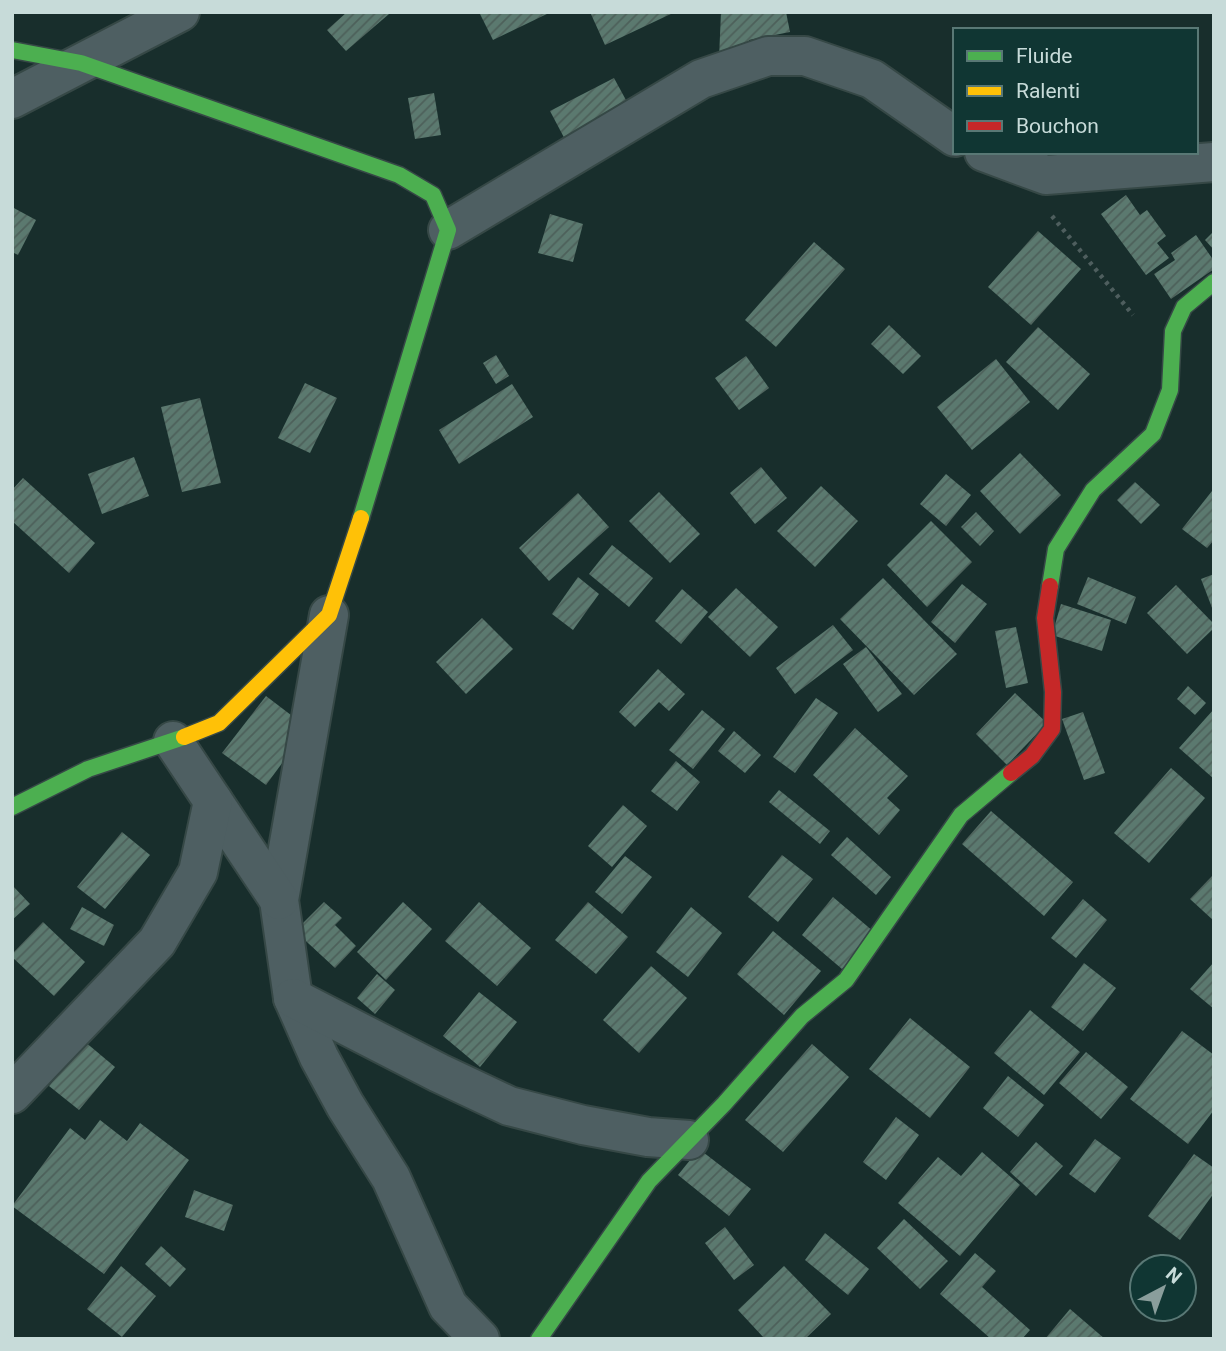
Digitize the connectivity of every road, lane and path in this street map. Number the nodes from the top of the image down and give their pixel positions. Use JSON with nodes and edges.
{"nodes":[{"id":1,"x":180,"y":12,"type":"edge"},
{"id":2,"x":132,"y":23,"type":"edge"},
{"id":3,"x":12,"y":50,"type":"edge"},
{"id":4,"x":81,"y":63,"type":"junction"},
{"id":5,"x":12,"y":99,"type":"edge"},
{"id":6,"x":953,"y":136,"type":"edge"},
{"id":7,"x":989,"y":154,"type":"edge"},
{"id":8,"x":1214,"y":162,"type":"edge"},
{"id":9,"x":1050,"y":213,"type":"dead end"},
{"id":10,"x":448,"y":230,"type":"junction"},
{"id":11,"x":1214,"y":282,"type":"edge"},
{"id":12,"x":1171,"y":364,"type":"junction"},
{"id":13,"x":329,"y":615,"type":"junction"},
{"id":14,"x":173,"y":741,"type":"junction"},
{"id":15,"x":213,"y":801,"type":"junction"},
{"id":16,"x":12,"y":807,"type":"edge"},
{"id":17,"x":279,"y":900,"type":"junction"},
{"id":18,"x":293,"y":998,"type":"junction"},
{"id":19,"x":12,"y":1094,"type":"edge"},
{"id":20,"x":689,"y":1140,"type":"junction"},
{"id":21,"x":480,"y":1339,"type":"edge"},
{"id":22,"x":539,"y":1339,"type":"edge"}],
"edges":[{"from":1,"to":2,"type":"street"},
{"from":2,"to":4,"type":"street"},
{"from":3,"to":4,"type":"street"},
{"from":4,"to":5,"type":"street"},
{"from":4,"to":10,"type":"street"},
{"from":6,"to":10,"type":"street"},
{"from":7,"to":8,"type":"street"},
{"from":9,"to":12,"type":"path"},
{"from":10,"to":13,"type":"street"},
{"from":11,"to":12,"type":"street"},
{"from":12,"to":20,"type":"street"},
{"from":13,"to":14,"type":"street"},
{"from":13,"to":17,"type":"street"},
{"from":14,"to":15,"type":"street"},
{"from":14,"to":16,"type":"street"},
{"from":15,"to":17,"type":"street"},
{"from":15,"to":19,"type":"street"},
{"from":17,"to":18,"type":"street"},
{"from":18,"to":20,"type":"street"},
{"from":18,"to":21,"type":"street"},
{"from":20,"to":22,"type":"street"}]}
